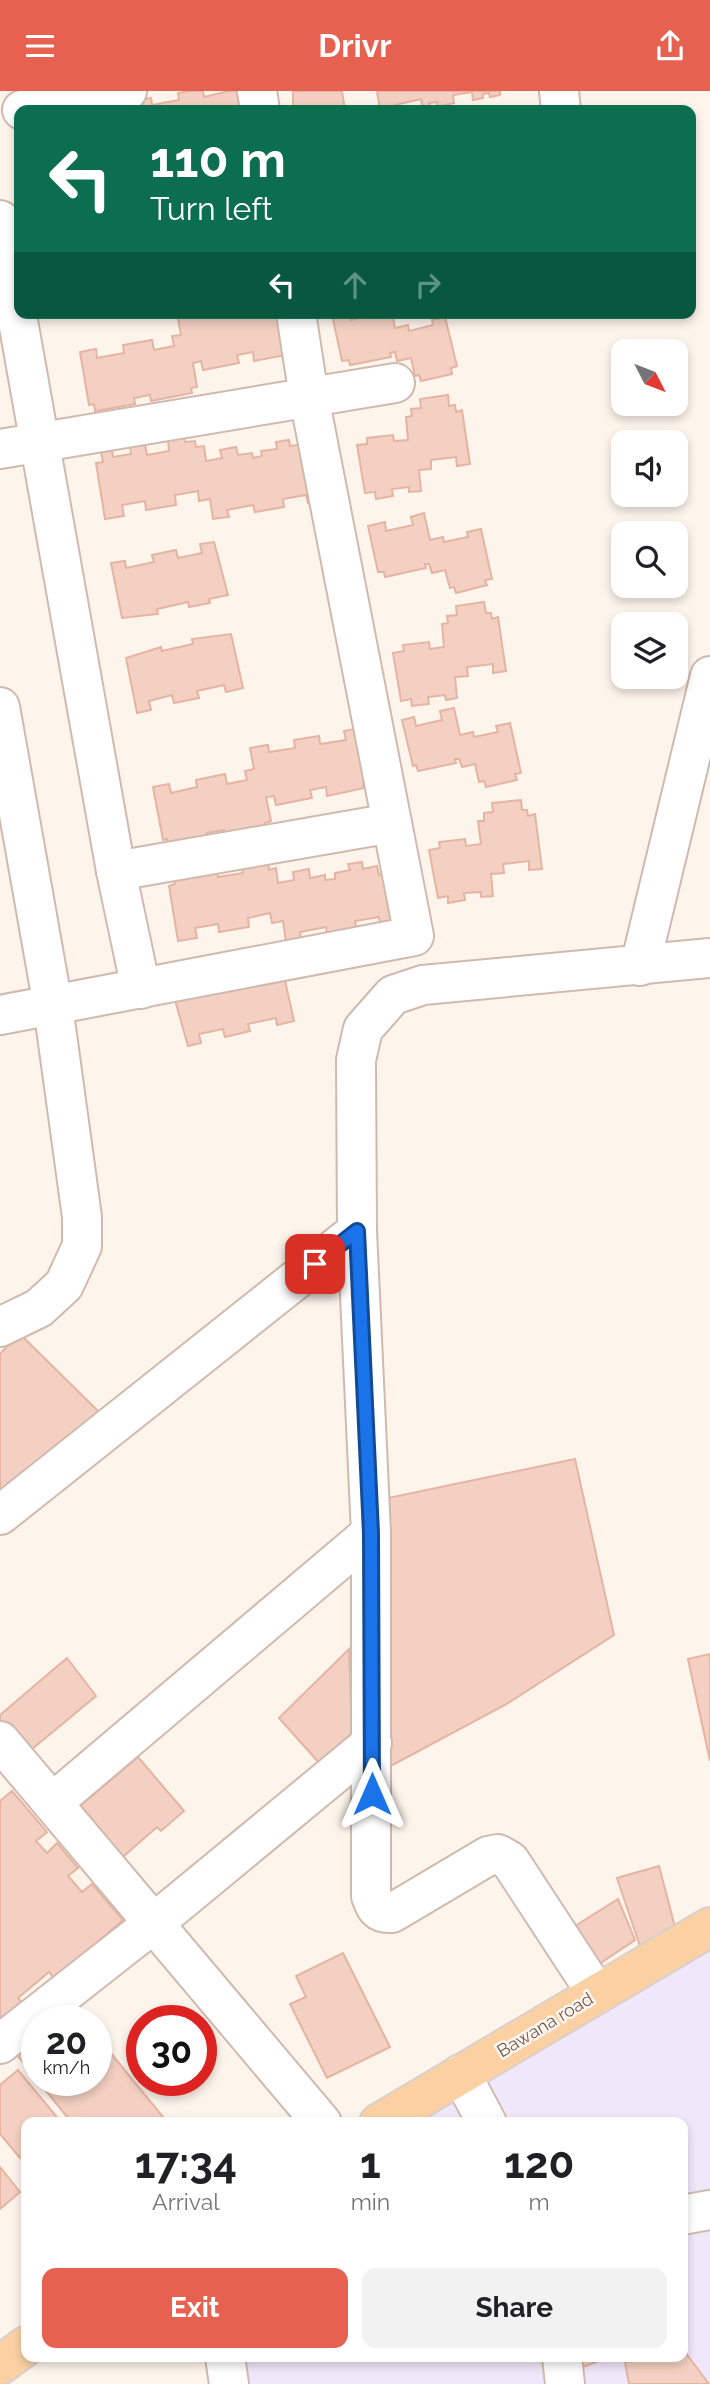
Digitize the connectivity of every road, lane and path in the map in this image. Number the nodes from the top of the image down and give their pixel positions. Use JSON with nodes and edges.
{"nodes":[{"id":1,"x":127,"y":91,"type":"edge"},
{"id":2,"x":53,"y":105,"type":"edge"},
{"id":3,"x":0,"y":221,"type":"edge"},
{"id":4,"x":14,"y":299,"type":"edge"},
{"id":5,"x":18,"y":319,"type":"edge"},
{"id":6,"x":297,"y":319,"type":"edge"},
{"id":7,"x":395,"y":383,"type":"dead end"},
{"id":8,"x":309,"y":397,"type":"junction"},
{"id":9,"x":40,"y":443,"type":"junction"},
{"id":10,"x":0,"y":449,"type":"edge"},
{"id":11,"x":710,"y":676,"type":"edge"},
{"id":12,"x":1,"y":724,"type":"edge"},
{"id":13,"x":392,"y":823,"type":"junction"},
{"id":14,"x":116,"y":871,"type":"junction"},
{"id":15,"x":710,"y":958,"type":"edge"},
{"id":16,"x":640,"y":966,"type":"junction"},
{"id":17,"x":141,"y":989,"type":"junction"},
{"id":18,"x":53,"y":1006,"type":"junction"},
{"id":19,"x":0,"y":1015,"type":"edge"},
{"id":20,"x":357,"y":1231,"type":"junction"},
{"id":21,"x":0,"y":1327,"type":"edge"},
{"id":22,"x":0,"y":1515,"type":"edge"},
{"id":23,"x":371,"y":1533,"type":"junction"},
{"id":24,"x":372,"y":1743,"type":"junction"},
{"id":25,"x":7,"y":1764,"type":"edge"},
{"id":26,"x":52,"y":1803,"type":"junction"},
{"id":27,"x":154,"y":1923,"type":"junction"},
{"id":28,"x":710,"y":1927,"type":"edge"},
{"id":29,"x":597,"y":1994,"type":"junction"},
{"id":30,"x":0,"y":2044,"type":"edge"},
{"id":31,"x":461,"y":2074,"type":"junction"},
{"id":32,"x":317,"y":2117,"type":"edge"},
{"id":33,"x":389,"y":2117,"type":"edge"},
{"id":34,"x":485,"y":2117,"type":"edge"},
{"id":35,"x":710,"y":2210,"type":"edge"},
{"id":36,"x":688,"y":2214,"type":"edge"},
{"id":37,"x":21,"y":2350,"type":"edge"},
{"id":38,"x":563,"y":2362,"type":"edge"},
{"id":39,"x":0,"y":2365,"type":"edge"},
{"id":40,"x":565,"y":2384,"type":"edge"}],
"edges":[{"from":1,"to":2,"type":"street"},
{"from":3,"to":4,"type":"street"},
{"from":5,"to":9,"type":"street"},
{"from":6,"to":8,"type":"street"},
{"from":7,"to":8,"type":"street"},
{"from":8,"to":9,"type":"street"},
{"from":8,"to":13,"type":"street"},
{"from":9,"to":10,"type":"street"},
{"from":9,"to":14,"type":"street"},
{"from":11,"to":16,"type":"street"},
{"from":12,"to":18,"type":"street"},
{"from":13,"to":14,"type":"street"},
{"from":13,"to":17,"type":"street"},
{"from":14,"to":17,"type":"street"},
{"from":15,"to":16,"type":"street"},
{"from":16,"to":20,"type":"street"},
{"from":17,"to":18,"type":"street"},
{"from":18,"to":19,"type":"street"},
{"from":18,"to":21,"type":"street"},
{"from":20,"to":22,"type":"street"},
{"from":20,"to":23,"type":"street"},
{"from":23,"to":24,"type":"street"},
{"from":23,"to":26,"type":"street"},
{"from":24,"to":27,"type":"street"},
{"from":24,"to":29,"type":"street"},
{"from":25,"to":26,"type":"street"},
{"from":26,"to":27,"type":"street"},
{"from":27,"to":30,"type":"street"},
{"from":27,"to":32,"type":"street"},
{"from":28,"to":29,"type":"main road","name":"Bawana road"},
{"from":29,"to":31,"type":"main road","name":"Bawana road"},
{"from":31,"to":33,"type":"main road","name":"Bawana road"},
{"from":31,"to":34,"type":"street"},
{"from":35,"to":36,"type":"street"},
{"from":37,"to":39,"type":"main road"},
{"from":38,"to":40,"type":"street"}]}
